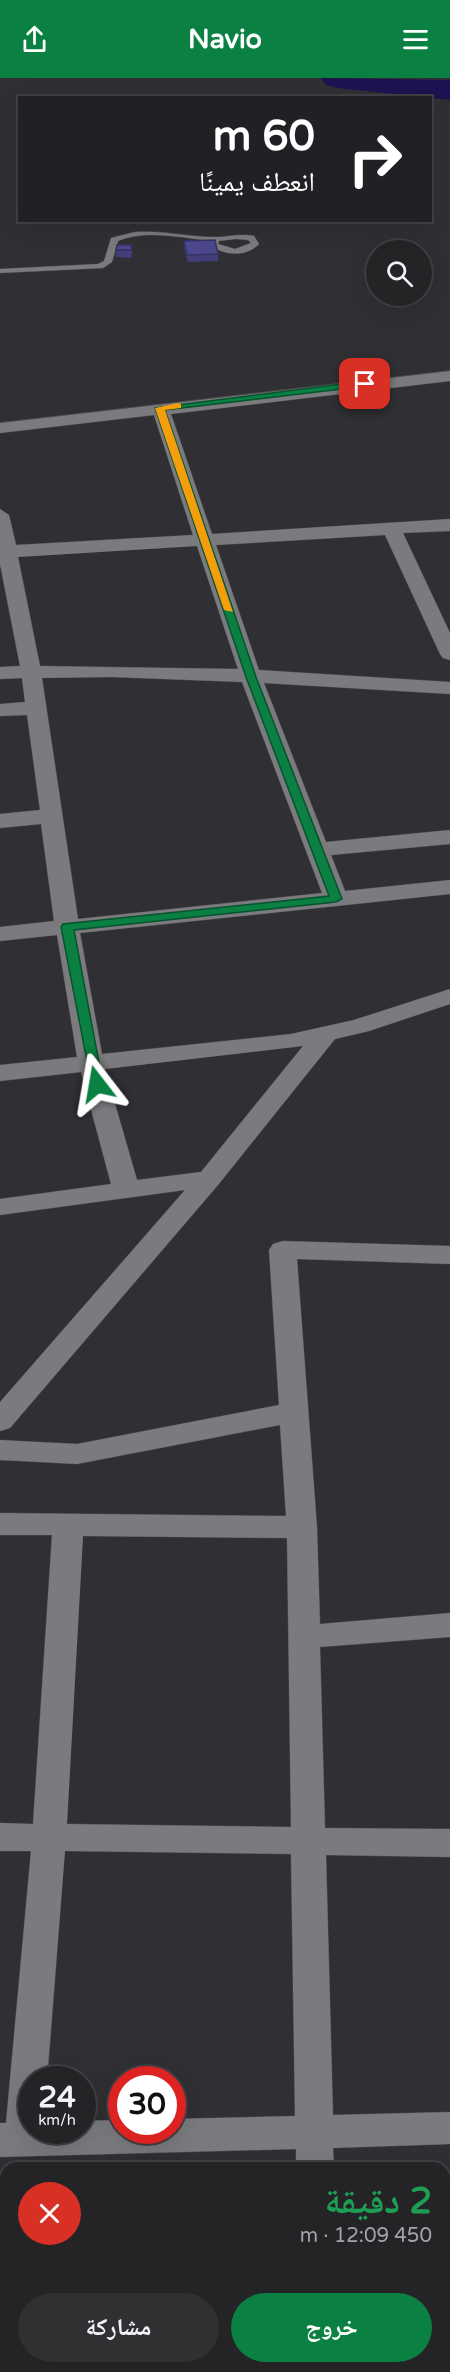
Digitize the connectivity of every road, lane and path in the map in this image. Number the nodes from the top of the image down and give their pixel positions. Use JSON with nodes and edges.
{"nodes":[{"id":1,"x":216,"y":240,"type":"edge"},
{"id":2,"x":0,"y":271,"type":"edge"},
{"id":3,"x":450,"y":376,"type":"edge"},
{"id":4,"x":160,"y":408,"type":"junction"},
{"id":5,"x":0,"y":428,"type":"edge"},
{"id":6,"x":0,"y":515,"type":"edge"},
{"id":7,"x":450,"y":525,"type":"edge"},
{"id":8,"x":391,"y":528,"type":"junction"},
{"id":9,"x":206,"y":539,"type":"junction"},
{"id":10,"x":4,"y":552,"type":"edge"},
{"id":11,"x":450,"y":654,"type":"edge"},
{"id":12,"x":31,"y":671,"type":"junction"},
{"id":13,"x":0,"y":673,"type":"edge"},
{"id":14,"x":251,"y":677,"type":"junction"},
{"id":15,"x":450,"y":688,"type":"edge"},
{"id":16,"x":34,"y":708,"type":"junction"},
{"id":17,"x":0,"y":710,"type":"edge"},
{"id":18,"x":50,"y":816,"type":"junction"},
{"id":19,"x":0,"y":821,"type":"edge"},
{"id":20,"x":450,"y":837,"type":"edge"},
{"id":21,"x":317,"y":850,"type":"junction"},
{"id":22,"x":450,"y":887,"type":"edge"},
{"id":23,"x":336,"y":899,"type":"junction"},
{"id":24,"x":67,"y":927,"type":"junction"},
{"id":25,"x":0,"y":934,"type":"edge"},
{"id":26,"x":450,"y":996,"type":"edge"},
{"id":27,"x":326,"y":1034,"type":"junction"},
{"id":28,"x":91,"y":1063,"type":"junction"},
{"id":29,"x":0,"y":1072,"type":"edge"},
{"id":30,"x":209,"y":1179,"type":"junction"},
{"id":31,"x":126,"y":1190,"type":"junction"},
{"id":32,"x":0,"y":1207,"type":"edge"},
{"id":33,"x":450,"y":1255,"type":"edge"},
{"id":34,"x":294,"y":1412,"type":"junction"},
{"id":35,"x":0,"y":1421,"type":"edge"},
{"id":36,"x":0,"y":1450,"type":"edge"},
{"id":37,"x":0,"y":1524,"type":"edge"},
{"id":38,"x":68,"y":1525,"type":"junction"},
{"id":39,"x":302,"y":1527,"type":"junction"},
{"id":40,"x":450,"y":1625,"type":"edge"},
{"id":41,"x":304,"y":1637,"type":"junction"},
{"id":42,"x":0,"y":1837,"type":"edge"},
{"id":43,"x":49,"y":1838,"type":"junction"},
{"id":44,"x":309,"y":1841,"type":"junction"},
{"id":45,"x":450,"y":1843,"type":"edge"},
{"id":46,"x":450,"y":2128,"type":"edge"},
{"id":47,"x":11,"y":2140,"type":"edge"},
{"id":48,"x":315,"y":2150,"type":"edge"}],
"edges":[{"from":1,"to":2,"type":"lane"},
{"from":3,"to":4,"type":"street"},
{"from":4,"to":5,"type":"street"},
{"from":4,"to":9,"type":"street"},
{"from":6,"to":10,"type":"street"},
{"from":7,"to":8,"type":"street"},
{"from":8,"to":9,"type":"street"},
{"from":8,"to":11,"type":"street"},
{"from":9,"to":10,"type":"street"},
{"from":9,"to":14,"type":"street"},
{"from":10,"to":12,"type":"street"},
{"from":12,"to":13,"type":"street"},
{"from":12,"to":14,"type":"street"},
{"from":12,"to":16,"type":"street"},
{"from":14,"to":15,"type":"street"},
{"from":14,"to":21,"type":"street"},
{"from":16,"to":17,"type":"street"},
{"from":16,"to":18,"type":"street"},
{"from":18,"to":19,"type":"street"},
{"from":18,"to":24,"type":"street"},
{"from":20,"to":21,"type":"street"},
{"from":21,"to":23,"type":"street"},
{"from":22,"to":23,"type":"street"},
{"from":23,"to":24,"type":"street"},
{"from":24,"to":25,"type":"street"},
{"from":24,"to":28,"type":"street"},
{"from":26,"to":27,"type":"street"},
{"from":27,"to":28,"type":"street"},
{"from":27,"to":30,"type":"street"},
{"from":28,"to":29,"type":"street"},
{"from":28,"to":31,"type":"street"},
{"from":30,"to":31,"type":"street"},
{"from":30,"to":35,"type":"street"},
{"from":31,"to":32,"type":"street"},
{"from":33,"to":34,"type":"street"},
{"from":34,"to":36,"type":"street"},
{"from":34,"to":39,"type":"street"},
{"from":37,"to":38,"type":"street"},
{"from":38,"to":39,"type":"street"},
{"from":38,"to":43,"type":"street"},
{"from":39,"to":41,"type":"street"},
{"from":40,"to":41,"type":"street"},
{"from":41,"to":44,"type":"street"},
{"from":42,"to":43,"type":"street"},
{"from":43,"to":44,"type":"street"},
{"from":43,"to":47,"type":"street"},
{"from":44,"to":45,"type":"street"},
{"from":44,"to":48,"type":"street"},
{"from":46,"to":48,"type":"street"},
{"from":47,"to":48,"type":"street"}]}
